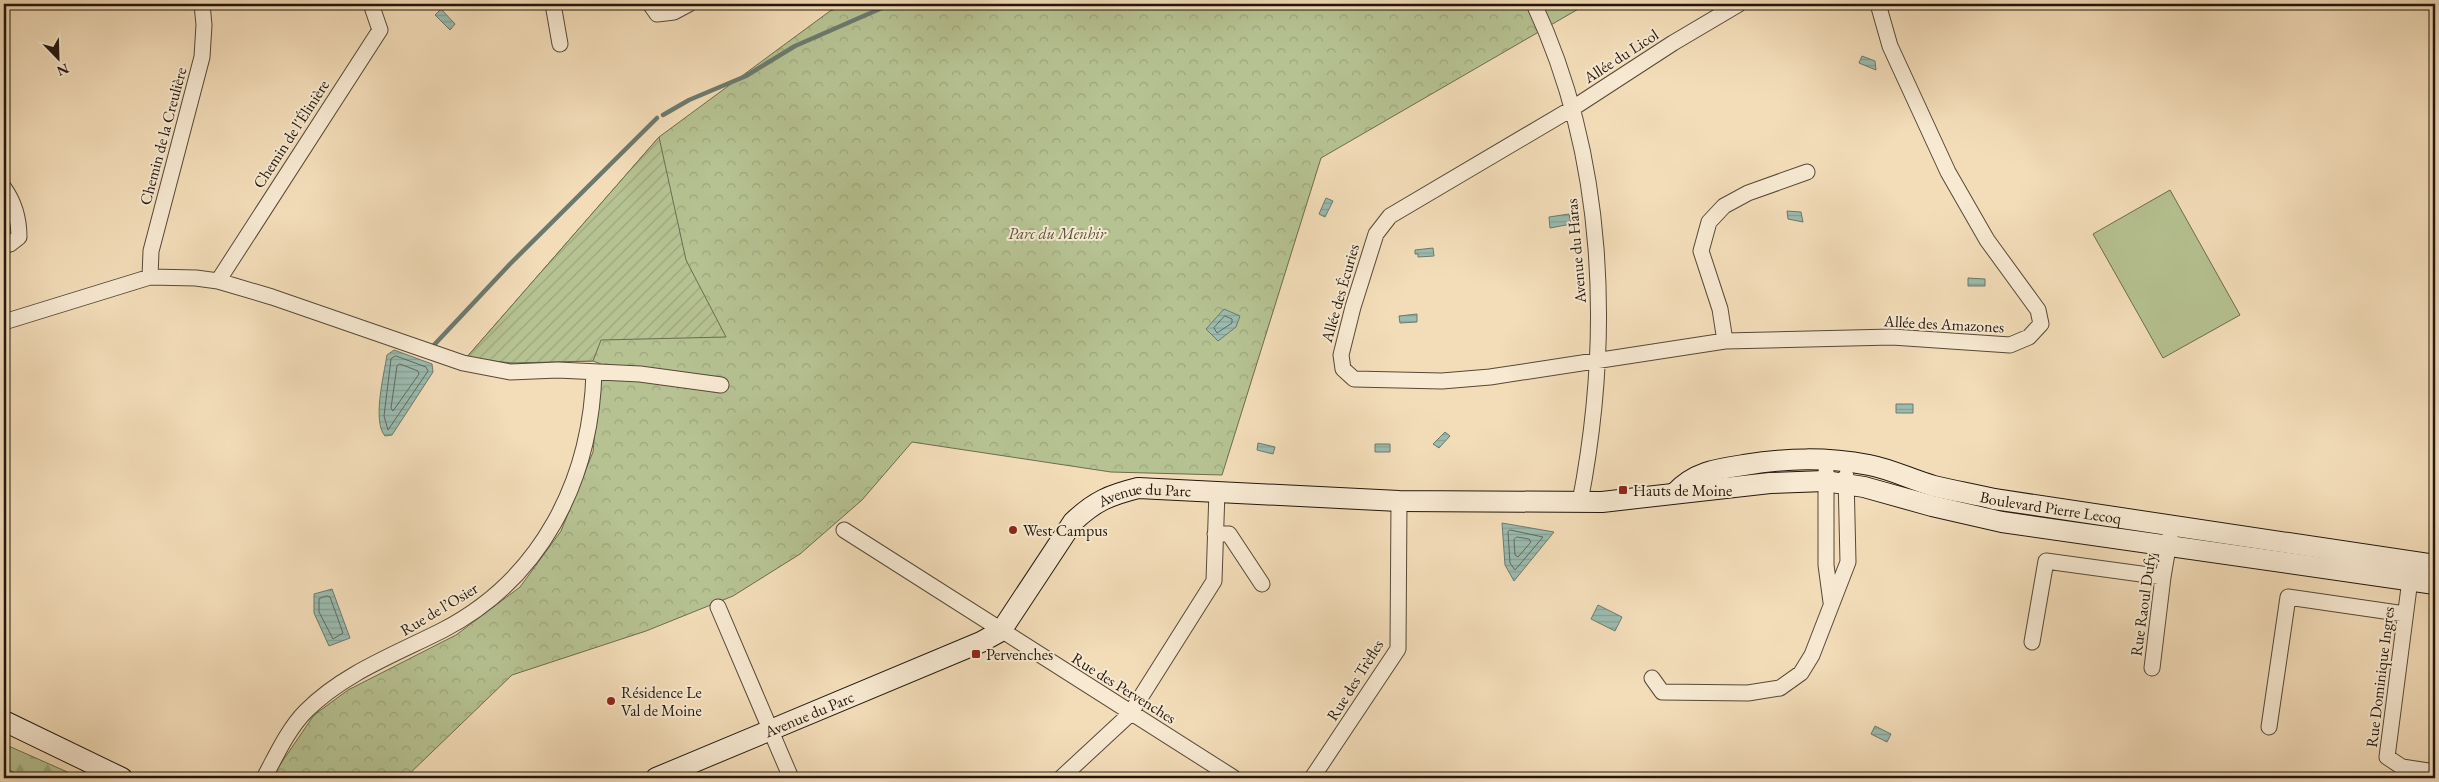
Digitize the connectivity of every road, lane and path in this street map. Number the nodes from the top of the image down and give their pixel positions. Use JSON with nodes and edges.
{"nodes":[{"id":1,"x":202,"y":4,"type":"edge"},
{"id":2,"x":371,"y":4,"type":"edge"},
{"id":3,"x":553,"y":4,"type":"edge"},
{"id":4,"x":650,"y":4,"type":"edge"},
{"id":5,"x":690,"y":4,"type":"edge"},
{"id":6,"x":1534,"y":4,"type":"edge"},
{"id":7,"x":1739,"y":4,"type":"edge"},
{"id":8,"x":1878,"y":4,"type":"edge"},
{"id":9,"x":560,"y":44,"type":"dead end"},
{"id":10,"x":1573,"y":108,"type":"junction"},
{"id":11,"x":1807,"y":172,"type":"dead end"},
{"id":12,"x":4,"y":188,"type":"edge"},
{"id":13,"x":4,"y":246,"type":"edge"},
{"id":14,"x":150,"y":277,"type":"junction"},
{"id":15,"x":218,"y":281,"type":"junction"},
{"id":16,"x":4,"y":322,"type":"edge"},
{"id":17,"x":1725,"y":341,"type":"junction"},
{"id":18,"x":1596,"y":360,"type":"junction"},
{"id":19,"x":594,"y":372,"type":"junction"},
{"id":20,"x":721,"y":385,"type":"dead end"},
{"id":21,"x":1836,"y":460,"type":"junction"},
{"id":22,"x":1825,"y":481,"type":"junction"},
{"id":23,"x":1846,"y":483,"type":"junction"},
{"id":24,"x":1217,"y":490,"type":"junction"},
{"id":25,"x":1675,"y":493,"type":"junction"},
{"id":26,"x":1399,"y":501,"type":"junction"},
{"id":27,"x":1580,"y":502,"type":"junction"},
{"id":28,"x":2172,"y":526,"type":"junction"},
{"id":29,"x":844,"y":530,"type":"dead end"},
{"id":30,"x":1215,"y":534,"type":"junction"},
{"id":31,"x":2169,"y":546,"type":"junction"},
{"id":32,"x":2435,"y":565,"type":"edge"},
{"id":33,"x":2411,"y":571,"type":"junction"},
{"id":34,"x":2163,"y":577,"type":"junction"},
{"id":35,"x":1262,"y":584,"type":"dead end"},
{"id":36,"x":2435,"y":584,"type":"edge"},
{"id":37,"x":1831,"y":605,"type":"junction"},
{"id":38,"x":718,"y":607,"type":"dead end"},
{"id":39,"x":2404,"y":614,"type":"junction"},
{"id":40,"x":1001,"y":631,"type":"junction"},
{"id":41,"x":2032,"y":642,"type":"dead end"},
{"id":42,"x":2152,"y":668,"type":"dead end"},
{"id":43,"x":1652,"y":678,"type":"dead end"},
{"id":44,"x":1130,"y":714,"type":"junction"},
{"id":45,"x":4,"y":721,"type":"edge"},
{"id":46,"x":2269,"y":727,"type":"dead end"},
{"id":47,"x":771,"y":729,"type":"junction"},
{"id":48,"x":2435,"y":772,"type":"edge"},
{"id":49,"x":122,"y":778,"type":"edge"},
{"id":50,"x":264,"y":778,"type":"edge"},
{"id":51,"x":656,"y":778,"type":"edge"},
{"id":52,"x":791,"y":778,"type":"edge"},
{"id":53,"x":1061,"y":778,"type":"edge"},
{"id":54,"x":1234,"y":778,"type":"edge"},
{"id":55,"x":1312,"y":778,"type":"edge"}],
"edges":[{"from":1,"to":14,"type":"street","name":"Chemin de la Creulière"},
{"from":2,"to":15,"type":"street","name":"Chemin de l'Élinière"},
{"from":3,"to":9,"type":"street"},
{"from":4,"to":5,"type":"street"},
{"from":6,"to":10,"type":"street","name":"Avenue du Haras"},
{"from":7,"to":10,"type":"street","name":"Allée du Licol"},
{"from":8,"to":17,"type":"street","name":"Allée des Amazones"},
{"from":10,"to":18,"type":"street","name":"Avenue du Haras"},
{"from":10,"to":18,"type":"street","name":"Allée des Écuries"},
{"from":11,"to":17,"type":"street"},
{"from":12,"to":13,"type":"street"},
{"from":14,"to":15,"type":"street"},
{"from":14,"to":16,"type":"street"},
{"from":15,"to":19,"type":"street"},
{"from":17,"to":18,"type":"street","name":"Allée des Amazones"},
{"from":18,"to":27,"type":"street","name":"Avenue du Haras"},
{"from":19,"to":20,"type":"street"},
{"from":19,"to":50,"type":"street","name":"Rue de l’Osier"},
{"from":21,"to":22,"type":"street"},
{"from":21,"to":23,"type":"street"},
{"from":21,"to":25,"type":"street","name":"Boulevard Pierre Lecoq"},
{"from":21,"to":28,"type":"street","name":"Boulevard Pierre Lecoq"},
{"from":22,"to":23,"type":"street","name":"Boulevard Pierre Lecoq"},
{"from":22,"to":25,"type":"street","name":"Boulevard Pierre Lecoq"},
{"from":22,"to":37,"type":"street"},
{"from":23,"to":31,"type":"street","name":"Boulevard Pierre Lecoq"},
{"from":23,"to":37,"type":"street"},
{"from":24,"to":26,"type":"street","name":"Avenue du Parc"},
{"from":24,"to":30,"type":"street"},
{"from":24,"to":40,"type":"street","name":"Avenue du Parc"},
{"from":25,"to":27,"type":"street","name":"Boulevard Pierre Lecoq"},
{"from":26,"to":27,"type":"street","name":"Avenue du Parc"},
{"from":26,"to":55,"type":"street","name":"Rue des Trèfles"},
{"from":28,"to":31,"type":"street","name":"Rue Raoul Dufy"},
{"from":28,"to":33,"type":"street","name":"Boulevard Pierre Lecoq"},
{"from":29,"to":40,"type":"street","name":"Rue des Pervenches"},
{"from":30,"to":35,"type":"street"},
{"from":30,"to":44,"type":"street"},
{"from":31,"to":33,"type":"street","name":"Boulevard Pierre Lecoq"},
{"from":31,"to":34,"type":"street","name":"Rue Raoul Dufy"},
{"from":32,"to":33,"type":"street","name":"Boulevard Pierre Lecoq"},
{"from":33,"to":36,"type":"street","name":"Boulevard Pierre Lecoq"},
{"from":33,"to":39,"type":"street","name":"Rue Dominique Ingres"},
{"from":34,"to":41,"type":"street"},
{"from":34,"to":42,"type":"street","name":"Rue Raoul Dufy"},
{"from":37,"to":43,"type":"street"},
{"from":38,"to":47,"type":"street"},
{"from":39,"to":46,"type":"street"},
{"from":39,"to":48,"type":"street","name":"Rue Dominique Ingres"},
{"from":40,"to":44,"type":"street","name":"Rue des Pervenches"},
{"from":40,"to":47,"type":"street","name":"Avenue du Parc"},
{"from":44,"to":53,"type":"street"},
{"from":44,"to":54,"type":"street","name":"Rue des Pervenches"},
{"from":45,"to":49,"type":"street"},
{"from":47,"to":51,"type":"street","name":"Avenue du Parc"},
{"from":47,"to":52,"type":"street"}]}
